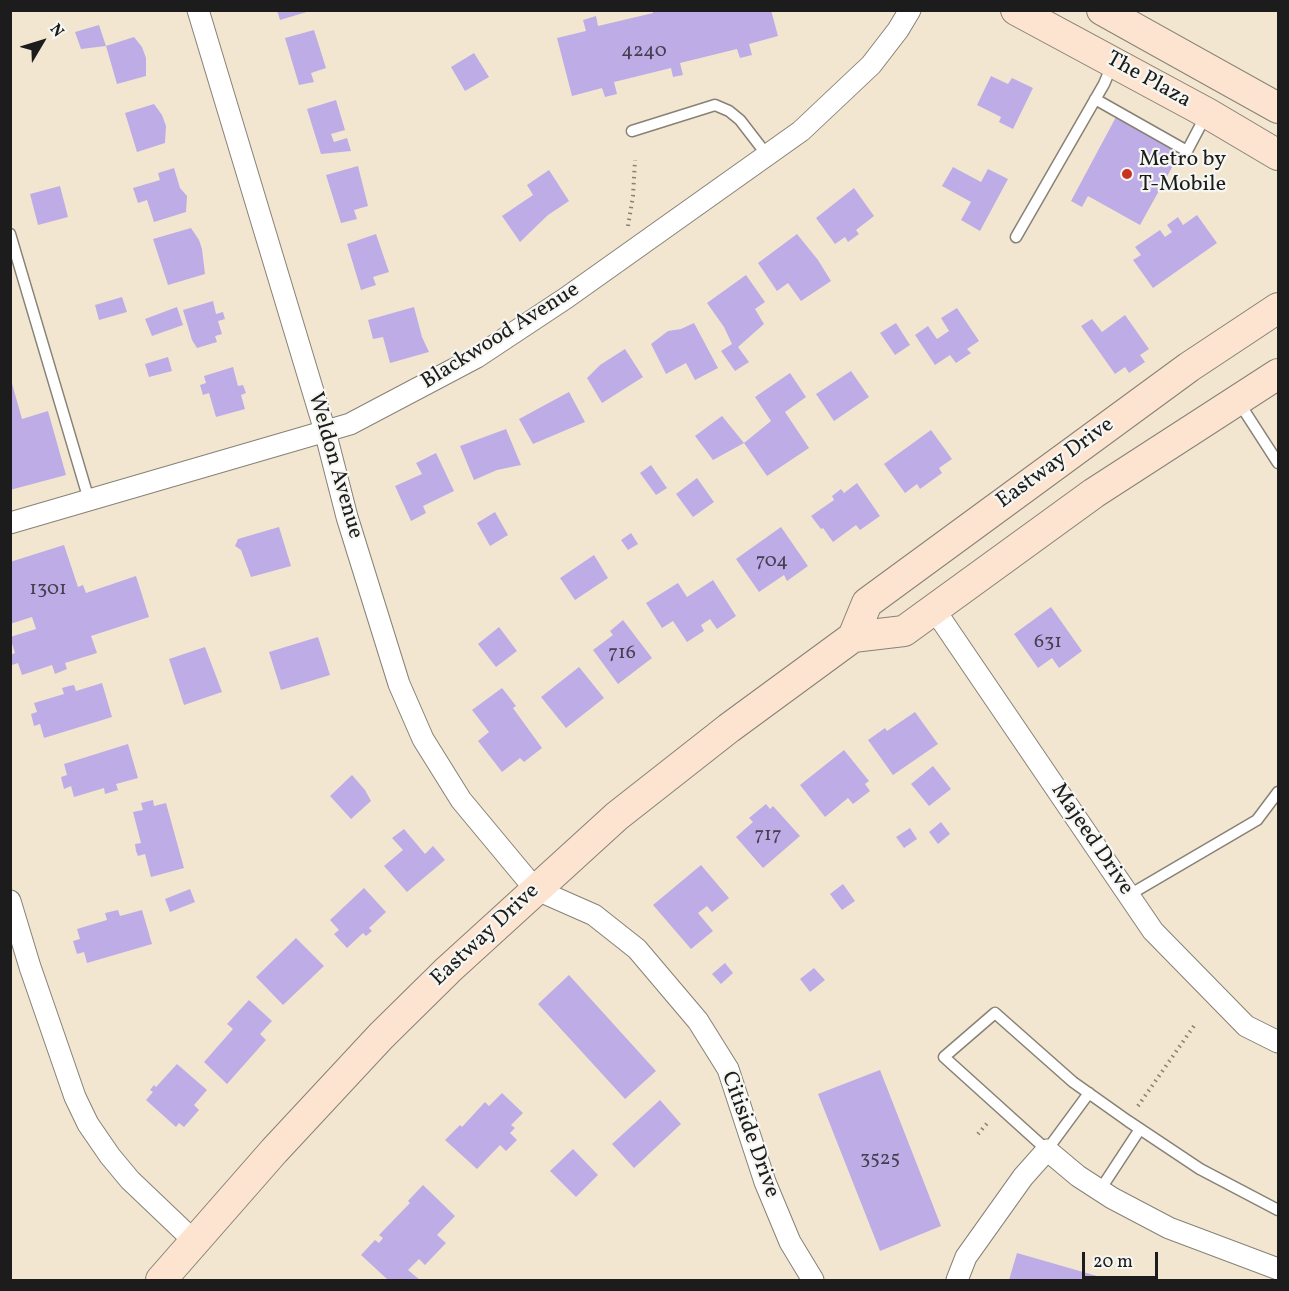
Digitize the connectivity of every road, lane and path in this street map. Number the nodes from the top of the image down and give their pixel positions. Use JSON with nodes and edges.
{"nodes":[{"id":1,"x":198,"y":10,"type":"edge"},
{"id":2,"x":910,"y":10,"type":"edge"},
{"id":3,"x":1016,"y":10,"type":"edge"},
{"id":4,"x":1102,"y":10,"type":"edge"},
{"id":5,"x":1113,"y":62,"type":"junction"},
{"id":6,"x":1095,"y":99,"type":"junction"},
{"id":7,"x":1277,"y":103,"type":"edge"},
{"id":8,"x":1207,"y":113,"type":"junction"},
{"id":9,"x":633,"y":131,"type":"dead end"},
{"id":10,"x":767,"y":154,"type":"junction"},
{"id":11,"x":1278,"y":155,"type":"edge"},
{"id":12,"x":635,"y":160,"type":"dead end"},
{"id":13,"x":627,"y":233,"type":"dead end"},
{"id":14,"x":10,"y":234,"type":"edge"},
{"id":15,"x":1016,"y":237,"type":"dead end"},
{"id":16,"x":1278,"y":308,"type":"edge"},
{"id":17,"x":1278,"y":374,"type":"edge"},
{"id":18,"x":1238,"y":400,"type":"junction"},
{"id":19,"x":325,"y":431,"type":"junction"},
{"id":20,"x":1278,"y":463,"type":"edge"},
{"id":21,"x":88,"y":500,"type":"junction"},
{"id":22,"x":10,"y":523,"type":"edge"},
{"id":23,"x":934,"y":609,"type":"junction"},
{"id":24,"x":853,"y":637,"type":"junction"},
{"id":25,"x":1278,"y":792,"type":"edge"},
{"id":26,"x":536,"y":889,"type":"junction"},
{"id":27,"x":1129,"y":895,"type":"junction"},
{"id":28,"x":10,"y":901,"type":"edge"},
{"id":29,"x":1196,"y":1023,"type":"dead end"},
{"id":30,"x":1278,"y":1042,"type":"edge"},
{"id":31,"x":1089,"y":1093,"type":"junction"},
{"id":32,"x":1135,"y":1112,"type":"dead end"},
{"id":33,"x":1140,"y":1129,"type":"junction"},
{"id":34,"x":1047,"y":1150,"type":"junction"},
{"id":35,"x":1100,"y":1190,"type":"junction"},
{"id":36,"x":1278,"y":1210,"type":"edge"},
{"id":37,"x":194,"y":1241,"type":"junction"},
{"id":38,"x":1278,"y":1269,"type":"edge"},
{"id":39,"x":161,"y":1281,"type":"edge"},
{"id":40,"x":813,"y":1281,"type":"edge"},
{"id":41,"x":957,"y":1281,"type":"edge"}],
"edges":[{"from":1,"to":19,"type":"street","name":"Weldon Avenue"},
{"from":2,"to":10,"type":"street","name":"Blackwood Avenue"},
{"from":3,"to":5,"type":"main road","name":"The Plaza"},
{"from":4,"to":7,"type":"main road","name":"The Plaza"},
{"from":5,"to":6,"type":"lane"},
{"from":5,"to":8,"type":"main road","name":"The Plaza"},
{"from":6,"to":8,"type":"lane"},
{"from":6,"to":15,"type":"lane"},
{"from":8,"to":11,"type":"main road","name":"The Plaza"},
{"from":9,"to":10,"type":"lane"},
{"from":10,"to":19,"type":"street","name":"Blackwood Avenue"},
{"from":12,"to":13,"type":"path"},
{"from":14,"to":21,"type":"lane"},
{"from":16,"to":24,"type":"main road","name":"Eastway Drive"},
{"from":17,"to":18,"type":"main road","name":"Eastway Drive"},
{"from":18,"to":20,"type":"lane"},
{"from":18,"to":23,"type":"main road","name":"Eastway Drive"},
{"from":19,"to":21,"type":"street","name":"Blackwood Avenue"},
{"from":19,"to":26,"type":"street","name":"Weldon Avenue"},
{"from":21,"to":22,"type":"street","name":"Blackwood Avenue"},
{"from":23,"to":24,"type":"main road","name":"Eastway Drive"},
{"from":23,"to":27,"type":"street","name":"Majeed Drive"},
{"from":24,"to":26,"type":"main road","name":"Eastway Drive"},
{"from":25,"to":27,"type":"lane"},
{"from":26,"to":37,"type":"main road","name":"Eastway Drive"},
{"from":26,"to":40,"type":"street","name":"Citiside Drive"},
{"from":27,"to":30,"type":"street","name":"Majeed Drive"},
{"from":28,"to":37,"type":"street"},
{"from":29,"to":32,"type":"path"},
{"from":31,"to":33,"type":"lane"},
{"from":31,"to":34,"type":"lane"},
{"from":31,"to":34,"type":"lane"},
{"from":33,"to":35,"type":"lane"},
{"from":33,"to":36,"type":"lane"},
{"from":34,"to":35,"type":"street"},
{"from":34,"to":41,"type":"street"},
{"from":35,"to":38,"type":"street"},
{"from":37,"to":39,"type":"main road","name":"Eastway Drive"}]}
